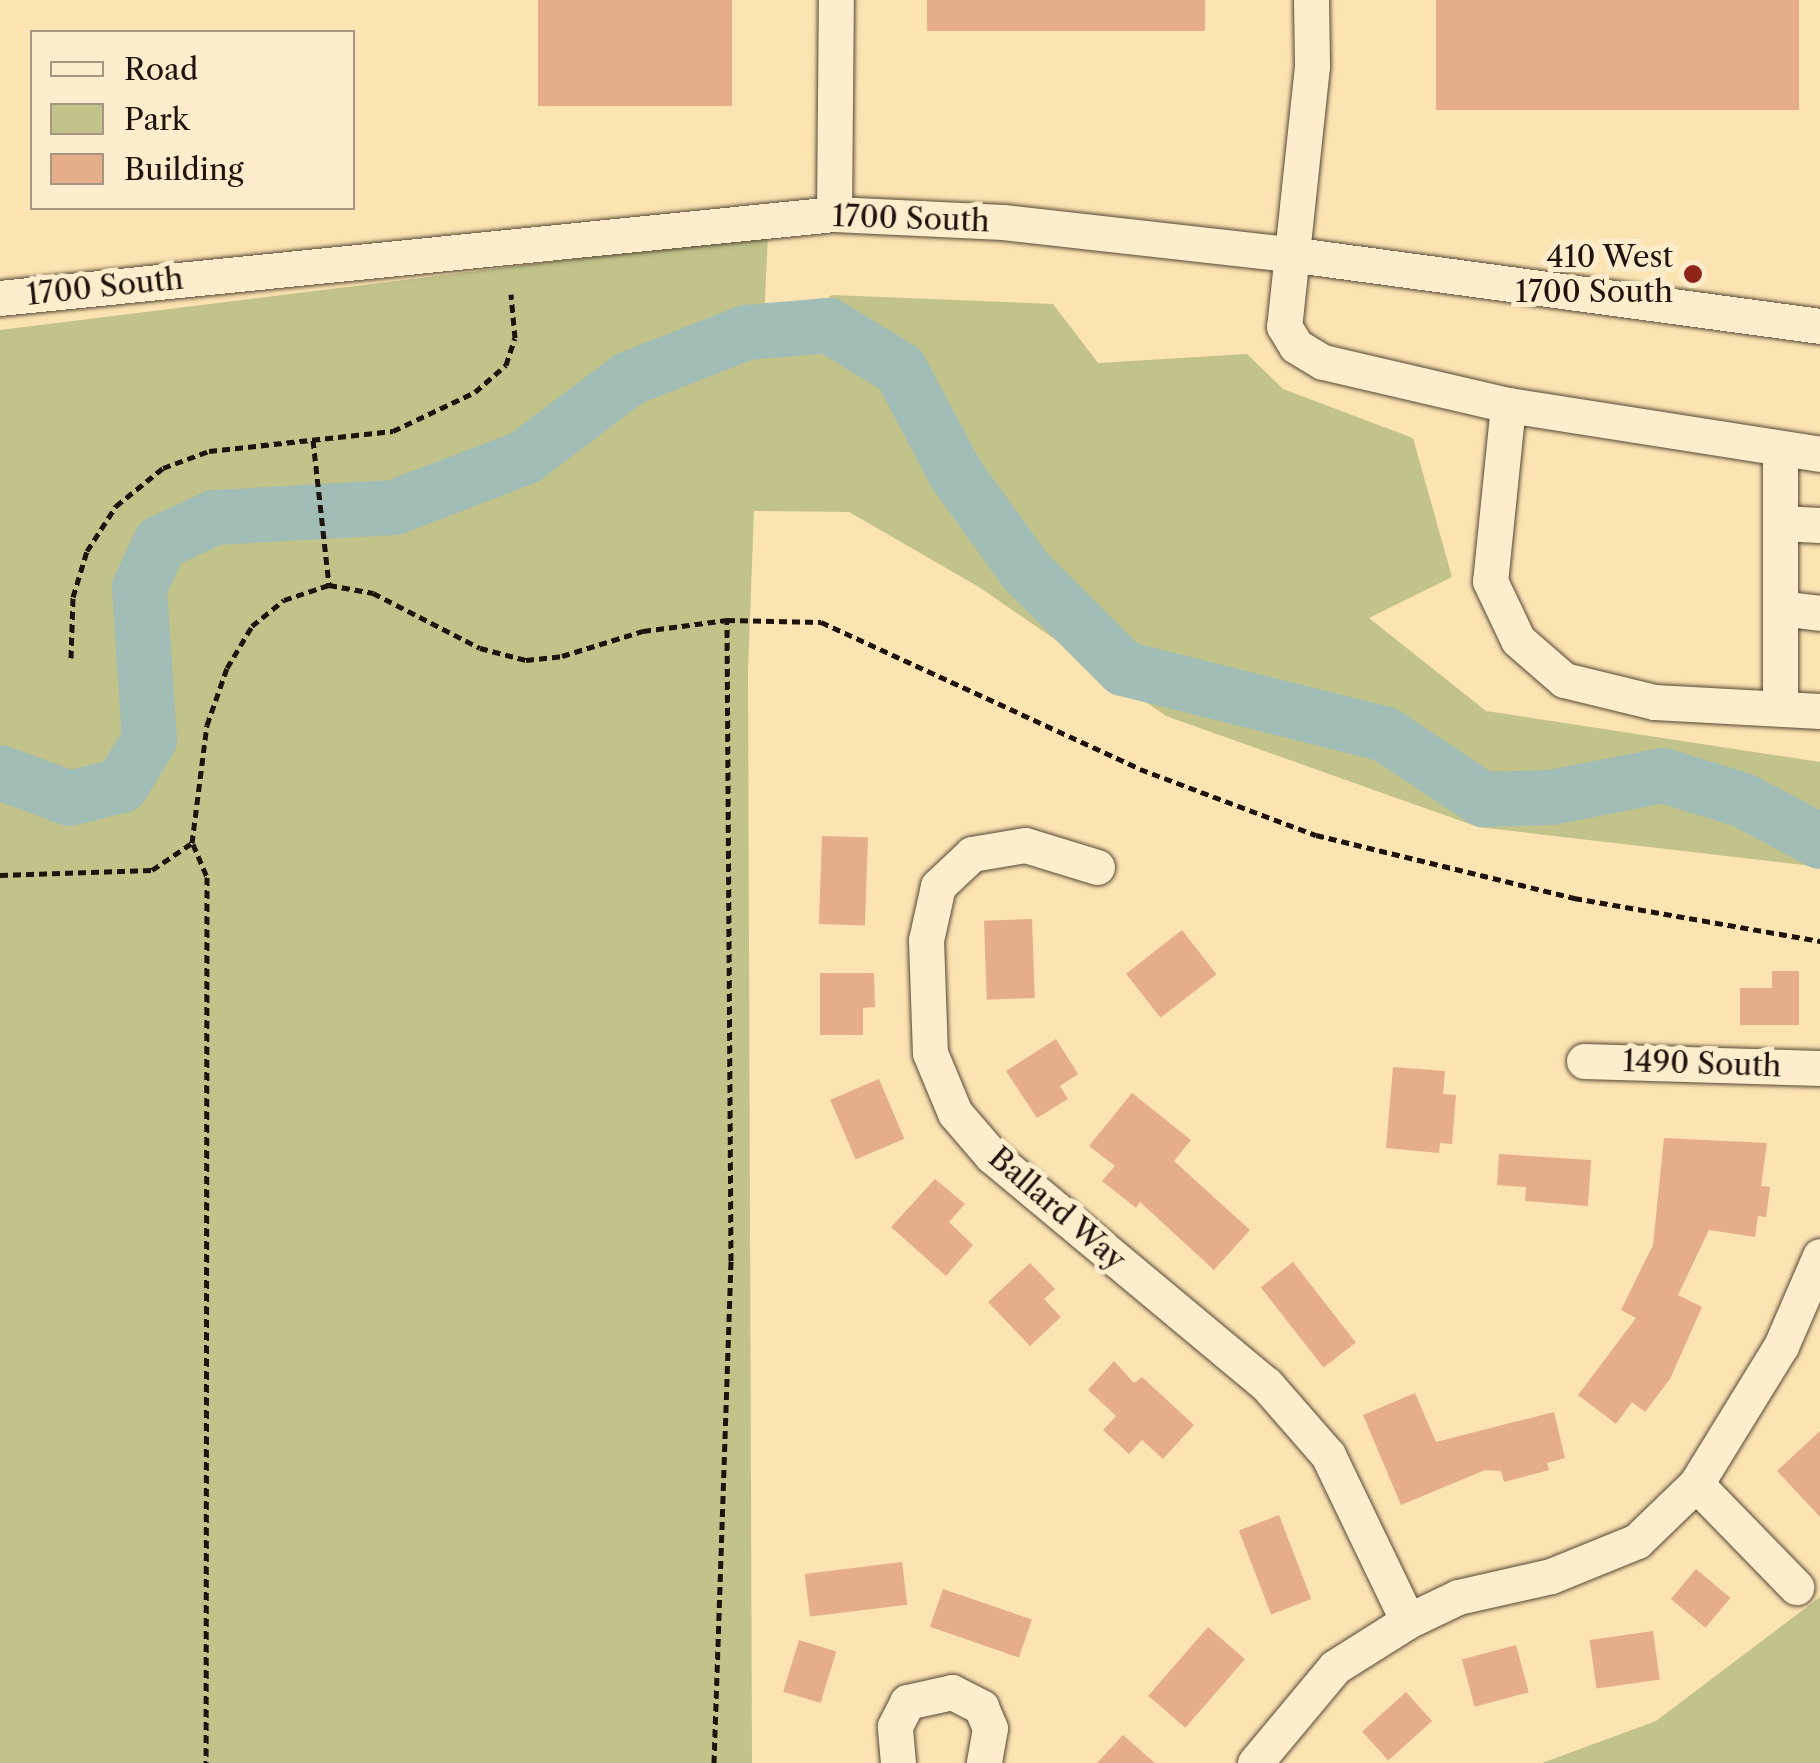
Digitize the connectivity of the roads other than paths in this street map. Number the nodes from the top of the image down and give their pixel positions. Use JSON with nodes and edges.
{"nodes":[{"id":1,"x":836,"y":0,"type":"edge"},
{"id":2,"x":1312,"y":0,"type":"edge"},
{"id":3,"x":834,"y":214,"type":"junction"},
{"id":4,"x":1289,"y":254,"type":"junction"},
{"id":5,"x":0,"y":298,"type":"edge"},
{"id":6,"x":1820,"y":326,"type":"edge"},
{"id":7,"x":1508,"y":405,"type":"junction"},
{"id":8,"x":1780,"y":450,"type":"junction"},
{"id":9,"x":1820,"y":454,"type":"edge"},
{"id":10,"x":1780,"y":523,"type":"junction"},
{"id":11,"x":1820,"y":525,"type":"edge"},
{"id":12,"x":1780,"y":608,"type":"junction"},
{"id":13,"x":1820,"y":613,"type":"edge"},
{"id":14,"x":1780,"y":708,"type":"junction"},
{"id":15,"x":1820,"y":711,"type":"edge"},
{"id":16,"x":1097,"y":867,"type":"dead end"},
{"id":17,"x":1584,"y":1061,"type":"dead end"},
{"id":18,"x":1820,"y":1068,"type":"edge"},
{"id":19,"x":1820,"y":1256,"type":"edge"},
{"id":20,"x":1696,"y":1484,"type":"junction"},
{"id":21,"x":1796,"y":1587,"type":"dead end"},
{"id":22,"x":1408,"y":1621,"type":"junction"},
{"id":23,"x":898,"y":1763,"type":"edge"},
{"id":24,"x":984,"y":1763,"type":"edge"},
{"id":25,"x":1255,"y":1763,"type":"edge"}],
"edges":[{"from":1,"to":3,"type":"street"},
{"from":2,"to":4,"type":"street"},
{"from":3,"to":4,"type":"street","name":"1700 South"},
{"from":3,"to":5,"type":"street","name":"1700 South"},
{"from":4,"to":6,"type":"street","name":"1700 South"},
{"from":4,"to":7,"type":"street"},
{"from":7,"to":8,"type":"street"},
{"from":7,"to":14,"type":"street"},
{"from":8,"to":9,"type":"street"},
{"from":8,"to":10,"type":"street"},
{"from":10,"to":11,"type":"street"},
{"from":10,"to":12,"type":"street"},
{"from":12,"to":13,"type":"street"},
{"from":12,"to":14,"type":"street"},
{"from":14,"to":15,"type":"street"},
{"from":16,"to":22,"type":"street","name":"Ballard Way"},
{"from":17,"to":18,"type":"street","name":"1490 South"},
{"from":19,"to":20,"type":"street"},
{"from":20,"to":21,"type":"street"},
{"from":20,"to":22,"type":"street"},
{"from":22,"to":25,"type":"street"},
{"from":23,"to":24,"type":"street"}]}
